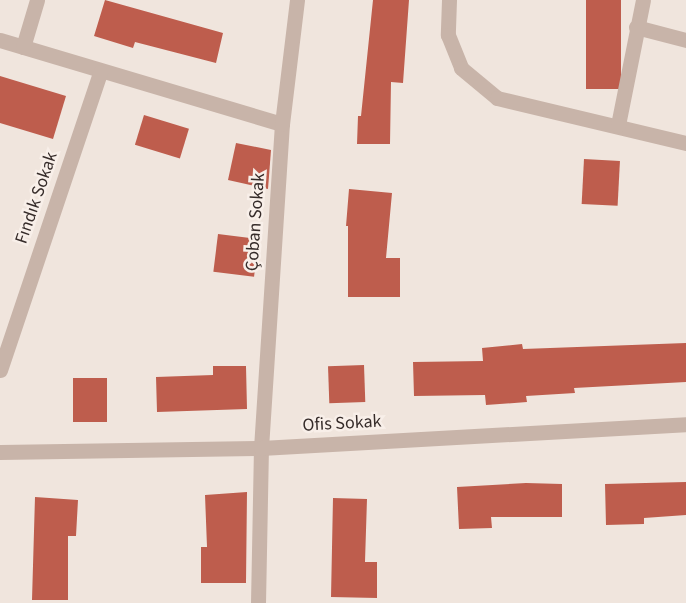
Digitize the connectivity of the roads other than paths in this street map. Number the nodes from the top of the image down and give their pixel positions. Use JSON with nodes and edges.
{"nodes":[{"id":1,"x":37,"y":0,"type":"edge"},
{"id":2,"x":297,"y":0,"type":"edge"},
{"id":3,"x":449,"y":0,"type":"edge"},
{"id":4,"x":643,"y":0,"type":"edge"},
{"id":5,"x":636,"y":27,"type":"junction"},
{"id":6,"x":0,"y":40,"type":"edge"},
{"id":7,"x":686,"y":40,"type":"edge"},
{"id":8,"x":23,"y":47,"type":"junction"},
{"id":9,"x":100,"y":72,"type":"junction"},
{"id":10,"x":282,"y":124,"type":"junction"},
{"id":11,"x":618,"y":125,"type":"junction"},
{"id":12,"x":686,"y":143,"type":"edge"},
{"id":13,"x":0,"y":370,"type":"edge"},
{"id":14,"x":686,"y":424,"type":"edge"},
{"id":15,"x":261,"y":448,"type":"junction"},
{"id":16,"x":0,"y":452,"type":"edge"},
{"id":17,"x":258,"y":603,"type":"edge"}],
"edges":[{"from":1,"to":8,"type":"street"},
{"from":2,"to":10,"type":"street","name":"Çoban Sokak"},
{"from":3,"to":11,"type":"street"},
{"from":4,"to":5,"type":"street"},
{"from":5,"to":7,"type":"street"},
{"from":5,"to":11,"type":"street"},
{"from":6,"to":8,"type":"street"},
{"from":8,"to":9,"type":"street"},
{"from":9,"to":10,"type":"street"},
{"from":9,"to":13,"type":"street","name":"Fındık Sokak"},
{"from":10,"to":15,"type":"street","name":"Çoban Sokak"},
{"from":11,"to":12,"type":"street"},
{"from":14,"to":15,"type":"street","name":"Ofis Sokak"},
{"from":15,"to":16,"type":"street","name":"Ofis Sokak"},
{"from":15,"to":17,"type":"street","name":"Çoban Sokak"}]}
